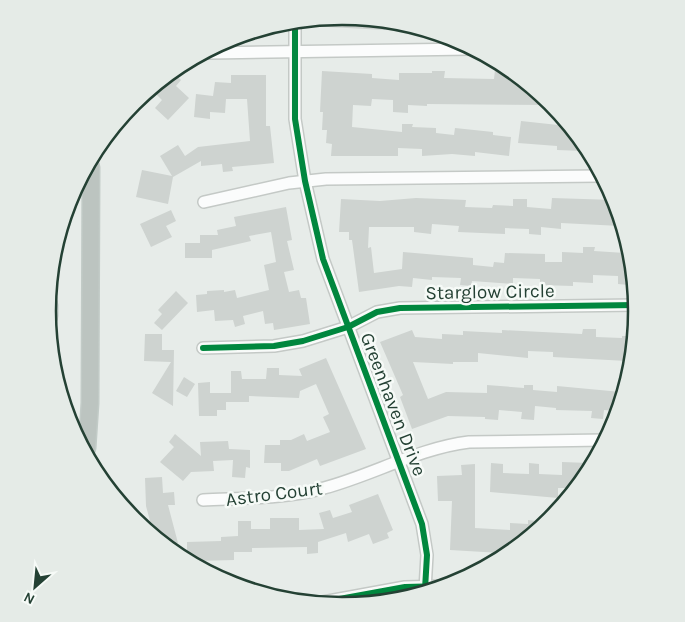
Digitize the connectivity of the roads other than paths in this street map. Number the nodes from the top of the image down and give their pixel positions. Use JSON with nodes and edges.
{"nodes":[{"id":1,"x":294,"y":29,"type":"edge"},
{"id":2,"x":455,"y":48,"type":"edge"},
{"id":3,"x":294,"y":52,"type":"junction"},
{"id":4,"x":219,"y":53,"type":"edge"},
{"id":5,"x":91,"y":176,"type":"edge"},
{"id":6,"x":594,"y":176,"type":"edge"},
{"id":7,"x":305,"y":181,"type":"junction"},
{"id":8,"x":204,"y":202,"type":"dead end"},
{"id":9,"x":628,"y":305,"type":"edge"},
{"id":10,"x":348,"y":327,"type":"junction"},
{"id":11,"x":203,"y":348,"type":"dead end"},
{"id":12,"x":88,"y":440,"type":"edge"},
{"id":13,"x":597,"y":440,"type":"edge"},
{"id":14,"x":400,"y":462,"type":"junction"},
{"id":15,"x":204,"y":500,"type":"dead end"},
{"id":16,"x":426,"y":584,"type":"edge"},
{"id":17,"x":411,"y":589,"type":"edge"},
{"id":18,"x":345,"y":597,"type":"edge"}],
"edges":[{"from":1,"to":3,"type":"street","name":"Greenhaven Drive"},
{"from":2,"to":3,"type":"street"},
{"from":3,"to":4,"type":"street"},
{"from":3,"to":7,"type":"street","name":"Greenhaven Drive"},
{"from":5,"to":12,"type":"highway"},
{"from":6,"to":7,"type":"street"},
{"from":7,"to":8,"type":"street"},
{"from":7,"to":10,"type":"street","name":"Greenhaven Drive"},
{"from":9,"to":10,"type":"street","name":"Starglow Circle"},
{"from":10,"to":11,"type":"street","name":"Starglow Circle"},
{"from":10,"to":14,"type":"street","name":"Greenhaven Drive"},
{"from":13,"to":14,"type":"street","name":"Astro Court"},
{"from":14,"to":15,"type":"street","name":"Astro Court"},
{"from":14,"to":16,"type":"street","name":"Greenhaven Drive"},
{"from":17,"to":18,"type":"street"}]}
